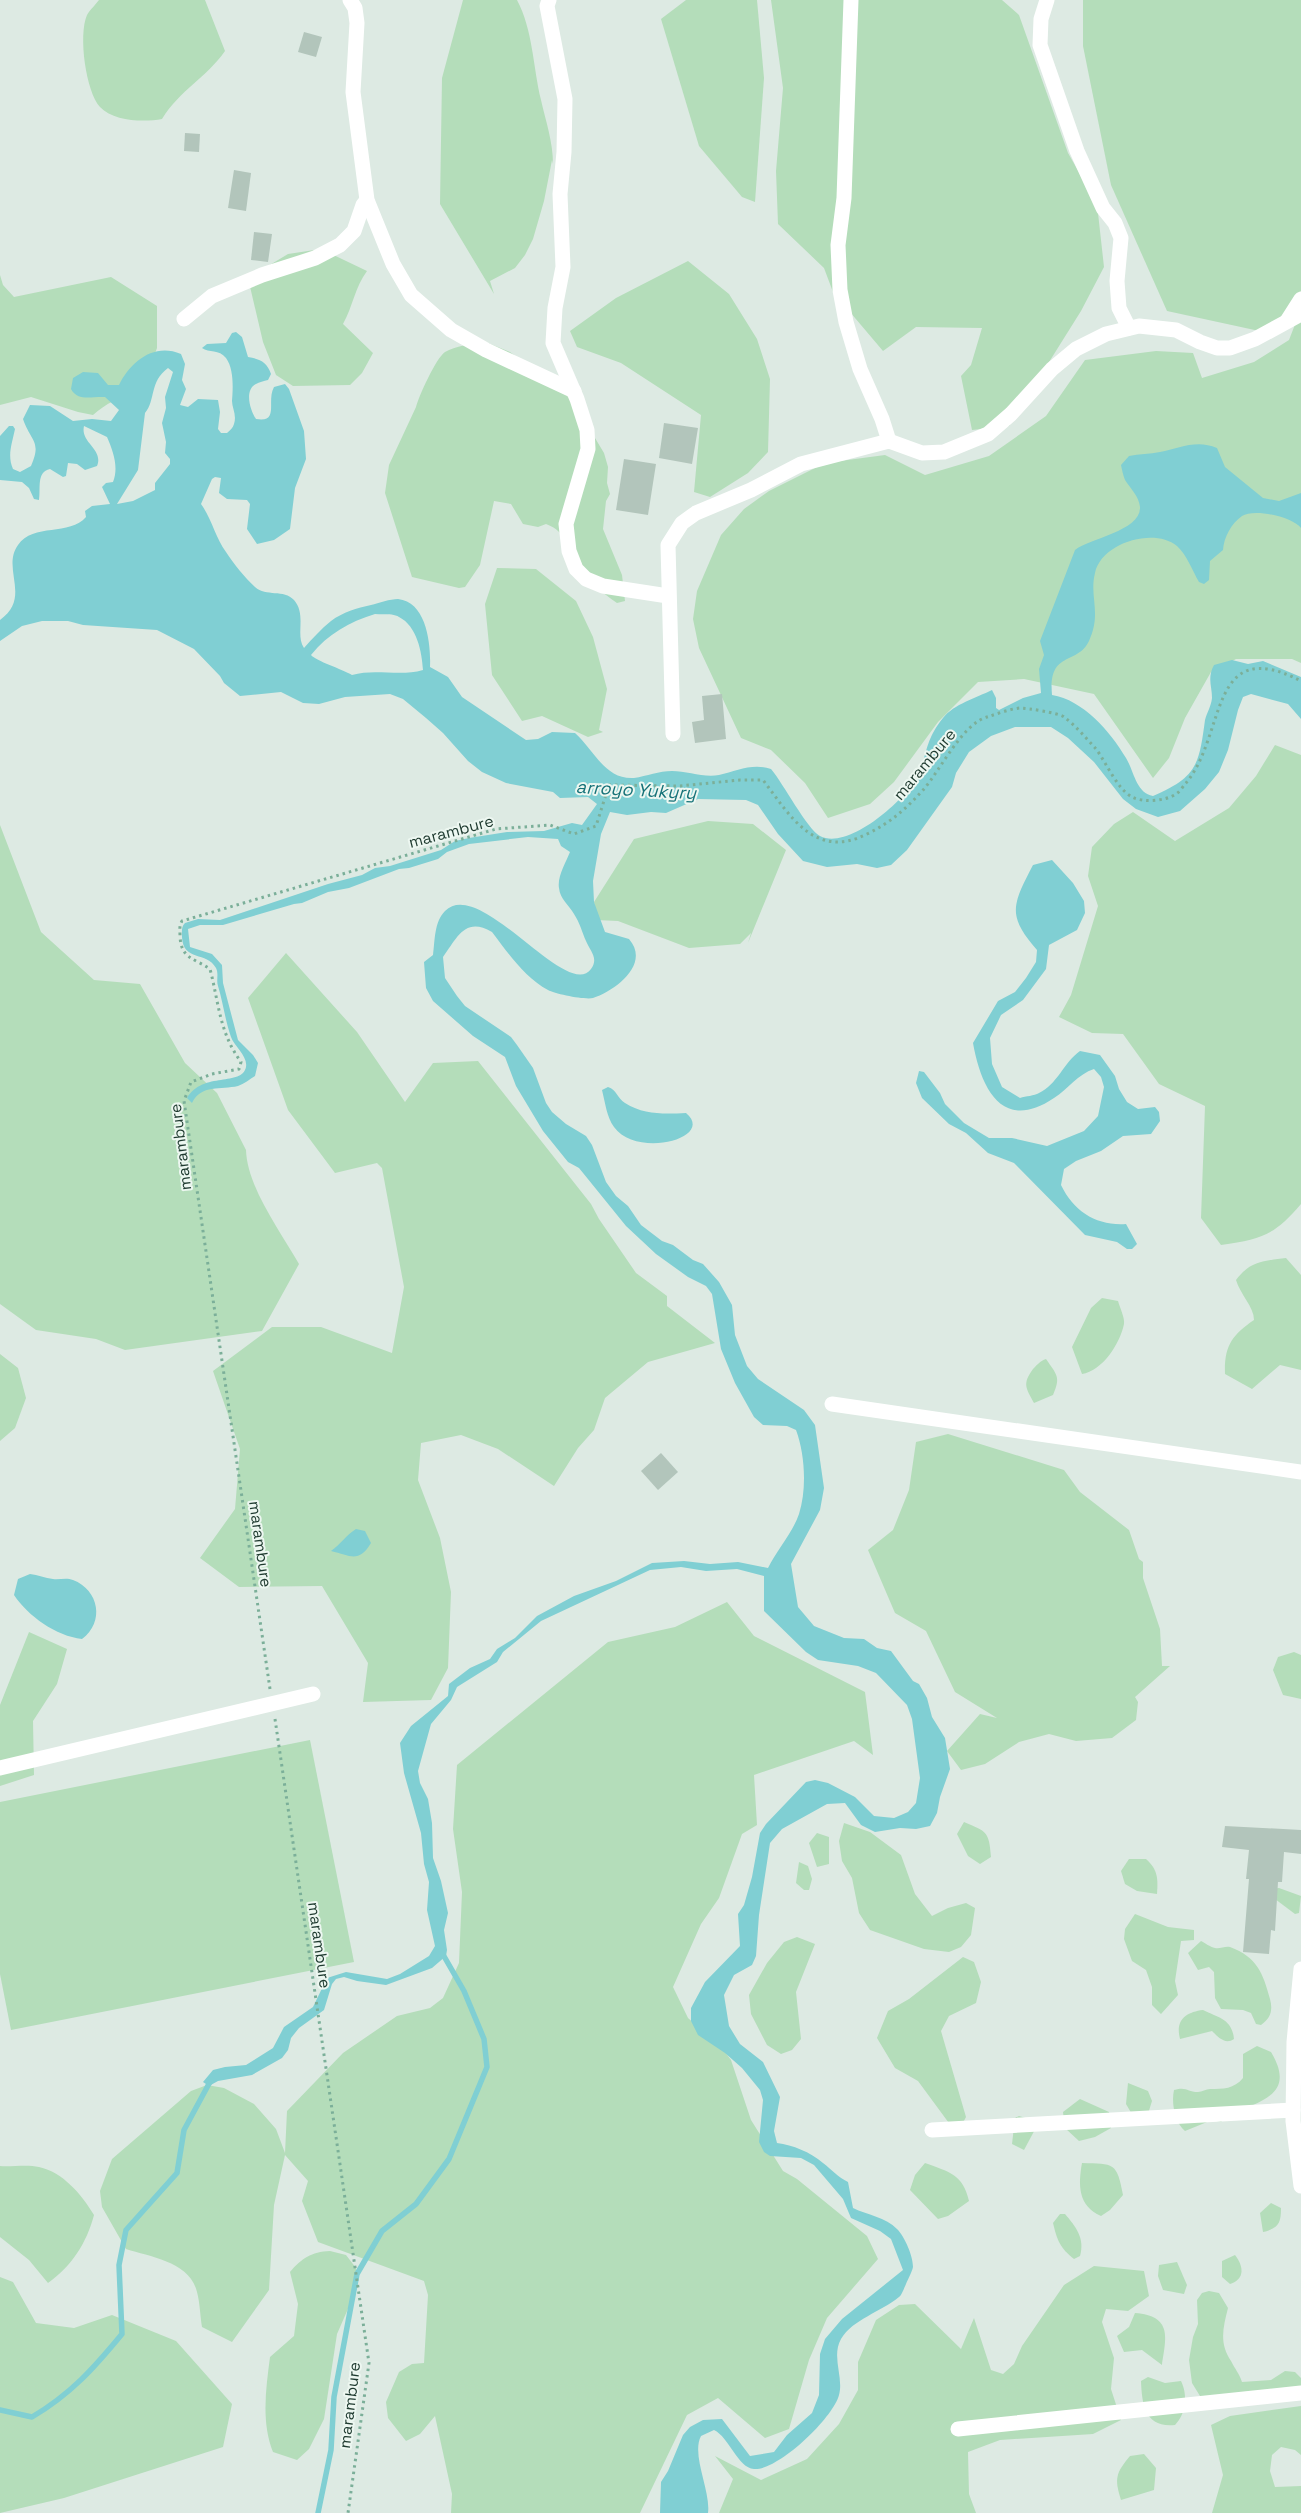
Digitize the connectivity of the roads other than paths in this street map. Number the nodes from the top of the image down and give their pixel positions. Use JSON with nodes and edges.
{"nodes":[{"id":1,"x":549,"y":0,"type":"edge"},
{"id":2,"x":851,"y":0,"type":"edge"},
{"id":3,"x":1047,"y":0,"type":"edge"},
{"id":4,"x":354,"y":3,"type":"edge"},
{"id":5,"x":367,"y":200,"type":"junction"},
{"id":6,"x":1301,"y":299,"type":"edge"},
{"id":7,"x":1301,"y":314,"type":"edge"},
{"id":8,"x":184,"y":319,"type":"dead end"},
{"id":9,"x":1287,"y":322,"type":"junction"},
{"id":10,"x":1129,"y":328,"type":"junction"},
{"id":11,"x":574,"y":391,"type":"junction"},
{"id":12,"x":889,"y":441,"type":"junction"},
{"id":13,"x":668,"y":596,"type":"junction"},
{"id":14,"x":673,"y":734,"type":"dead end"},
{"id":15,"x":832,"y":1404,"type":"dead end"},
{"id":16,"x":1301,"y":1472,"type":"edge"},
{"id":17,"x":314,"y":1694,"type":"dead end"},
{"id":18,"x":0,"y":1768,"type":"edge"},
{"id":19,"x":1301,"y":1969,"type":"edge"},
{"id":20,"x":1296,"y":2117,"type":"edge"},
{"id":21,"x":932,"y":2130,"type":"dead end"},
{"id":22,"x":1301,"y":2186,"type":"edge"},
{"id":23,"x":1301,"y":2393,"type":"edge"},
{"id":24,"x":958,"y":2429,"type":"dead end"}],
"edges":[{"from":1,"to":11,"type":"street"},
{"from":2,"to":12,"type":"street"},
{"from":3,"to":10,"type":"street"},
{"from":4,"to":5,"type":"street"},
{"from":5,"to":8,"type":"street"},
{"from":5,"to":11,"type":"street"},
{"from":6,"to":9,"type":"street"},
{"from":7,"to":9,"type":"street"},
{"from":9,"to":10,"type":"street"},
{"from":10,"to":12,"type":"street"},
{"from":11,"to":13,"type":"street"},
{"from":12,"to":13,"type":"street"},
{"from":13,"to":14,"type":"street"},
{"from":15,"to":16,"type":"street"},
{"from":17,"to":18,"type":"street"},
{"from":19,"to":20,"type":"street"},
{"from":20,"to":21,"type":"street"},
{"from":20,"to":22,"type":"street"},
{"from":23,"to":24,"type":"street"}]}
